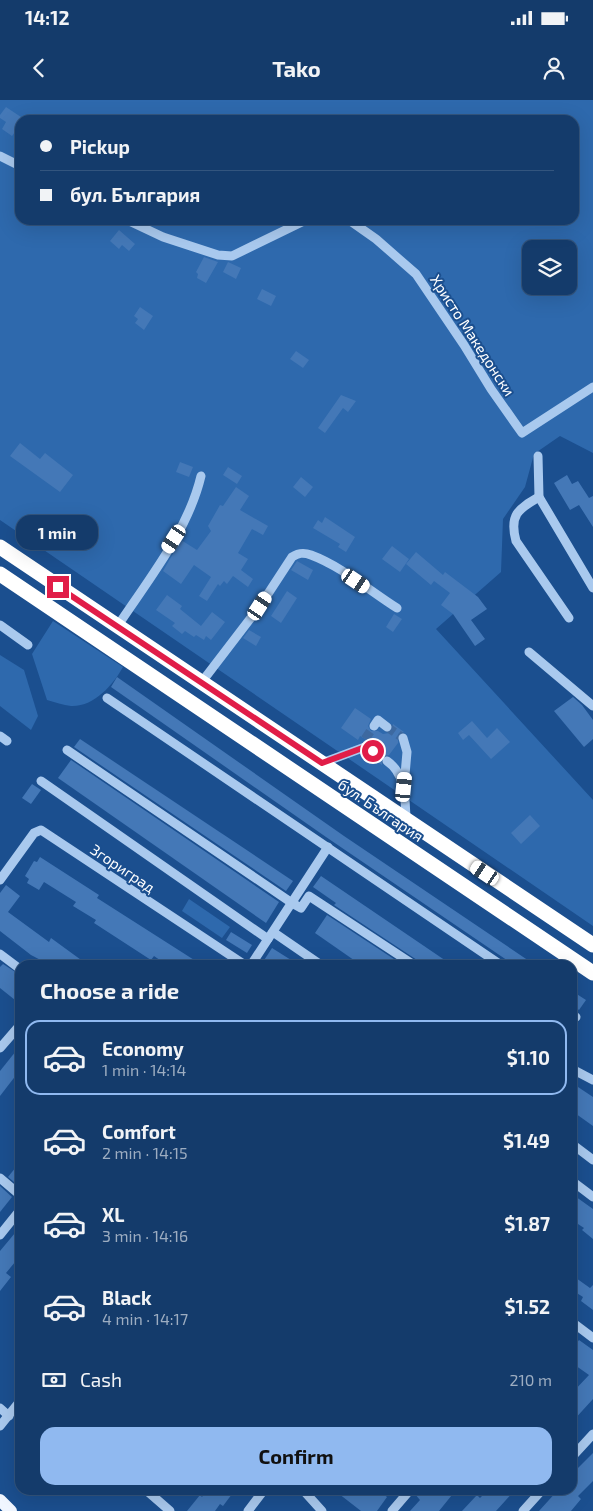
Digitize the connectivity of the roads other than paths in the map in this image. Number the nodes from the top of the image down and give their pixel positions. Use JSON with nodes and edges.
{"nodes":[{"id":1,"x":0,"y":156,"type":"edge"},
{"id":2,"x":15,"y":164,"type":"edge"},
{"id":3,"x":138,"y":225,"type":"edge"},
{"id":4,"x":296,"y":225,"type":"edge"},
{"id":5,"x":356,"y":225,"type":"edge"},
{"id":6,"x":593,"y":387,"type":"edge"},
{"id":7,"x":538,"y":456,"type":"dead end"},
{"id":8,"x":201,"y":476,"type":"dead end"},
{"id":9,"x":539,"y":497,"type":"junction"},
{"id":10,"x":0,"y":547,"type":"edge"},
{"id":11,"x":0,"y":574,"type":"edge"},
{"id":12,"x":593,"y":588,"type":"edge"},
{"id":13,"x":397,"y":608,"type":"dead end"},
{"id":14,"x":569,"y":618,"type":"dead end"},
{"id":15,"x":0,"y":625,"type":"edge"},
{"id":16,"x":117,"y":627,"type":"junction"},
{"id":17,"x":28,"y":645,"type":"dead end"},
{"id":18,"x":530,"y":652,"type":"dead end"},
{"id":19,"x":201,"y":683,"type":"junction"},
{"id":20,"x":107,"y":698,"type":"dead end"},
{"id":21,"x":593,"y":706,"type":"edge"},
{"id":22,"x":374,"y":726,"type":"dead end"},
{"id":23,"x":387,"y":727,"type":"tunnel mouth"},
{"id":24,"x":403,"y":738,"type":"dead end"},
{"id":25,"x":365,"y":739,"type":"tunnel mouth"},
{"id":26,"x":358,"y":748,"type":"junction"},
{"id":27,"x":67,"y":750,"type":"dead end"},
{"id":28,"x":373,"y":751,"type":"tunnel mouth"},
{"id":29,"x":388,"y":761,"type":"tunnel mouth"},
{"id":30,"x":322,"y":763,"type":"junction"},
{"id":31,"x":41,"y":781,"type":"dead end"},
{"id":32,"x":404,"y":787,"type":"junction"},
{"id":33,"x":406,"y":819,"type":"junction"},
{"id":34,"x":328,"y":847,"type":"junction"},
{"id":35,"x":0,"y":880,"type":"edge"},
{"id":36,"x":292,"y":903,"type":"junction"},
{"id":37,"x":271,"y":935,"type":"junction"},
{"id":38,"x":593,"y":945,"type":"edge"},
{"id":39,"x":0,"y":954,"type":"edge"},
{"id":40,"x":237,"y":960,"type":"edge"},
{"id":41,"x":254,"y":960,"type":"edge"},
{"id":42,"x":313,"y":960,"type":"edge"},
{"id":43,"x":406,"y":960,"type":"edge"},
{"id":44,"x":494,"y":960,"type":"edge"},
{"id":45,"x":574,"y":960,"type":"edge"},
{"id":46,"x":577,"y":962,"type":"edge"},
{"id":47,"x":15,"y":965,"type":"edge"},
{"id":48,"x":593,"y":973,"type":"edge"},
{"id":49,"x":15,"y":1031,"type":"edge"},
{"id":50,"x":0,"y":1048,"type":"edge"},
{"id":51,"x":577,"y":1072,"type":"edge"},
{"id":52,"x":593,"y":1080,"type":"edge"},
{"id":53,"x":577,"y":1148,"type":"edge"},
{"id":54,"x":593,"y":1160,"type":"edge"},
{"id":55,"x":0,"y":1178,"type":"edge"},
{"id":56,"x":577,"y":1185,"type":"edge"},
{"id":57,"x":15,"y":1191,"type":"edge"},
{"id":58,"x":593,"y":1197,"type":"edge"},
{"id":59,"x":15,"y":1219,"type":"edge"},
{"id":60,"x":0,"y":1235,"type":"edge"},
{"id":61,"x":577,"y":1326,"type":"edge"},
{"id":62,"x":593,"y":1338,"type":"edge"},
{"id":63,"x":15,"y":1407,"type":"edge"},
{"id":64,"x":0,"y":1408,"type":"edge"},
{"id":65,"x":8,"y":1416,"type":"junction"},
{"id":66,"x":0,"y":1426,"type":"edge"},
{"id":67,"x":593,"y":1434,"type":"edge"},
{"id":68,"x":577,"y":1452,"type":"edge"},
{"id":69,"x":152,"y":1495,"type":"edge"},
{"id":70,"x":260,"y":1495,"type":"edge"},
{"id":71,"x":308,"y":1495,"type":"edge"},
{"id":72,"x":406,"y":1495,"type":"edge"},
{"id":73,"x":537,"y":1495,"type":"edge"},
{"id":74,"x":0,"y":1500,"type":"edge"},
{"id":75,"x":11,"y":1511,"type":"edge"},
{"id":76,"x":170,"y":1511,"type":"edge"},
{"id":77,"x":248,"y":1511,"type":"edge"},
{"id":78,"x":322,"y":1511,"type":"edge"},
{"id":79,"x":392,"y":1511,"type":"edge"},
{"id":80,"x":523,"y":1511,"type":"edge"}],
"edges":[{"from":1,"to":2,"type":"street"},
{"from":3,"to":4,"type":"street"},
{"from":5,"to":6,"type":"street","name":"Христо Македонски"},
{"from":7,"to":9,"type":"street"},
{"from":8,"to":16,"type":"street"},
{"from":9,"to":12,"type":"street"},
{"from":9,"to":14,"type":"street"},
{"from":10,"to":16,"type":"highway","name":"бул. България"},
{"from":11,"to":45,"type":"highway","name":"бул. България"},
{"from":13,"to":19,"type":"street"},
{"from":15,"to":17,"type":"street"},
{"from":16,"to":19,"type":"highway","name":"бул. България"},
{"from":18,"to":21,"type":"street"},
{"from":19,"to":30,"type":"highway","name":"бул. България"},
{"from":20,"to":34,"type":"street"},
{"from":22,"to":23,"type":"street"},
{"from":24,"to":32,"type":"street"},
{"from":25,"to":26,"type":"street"},
{"from":26,"to":28,"type":"street"},
{"from":26,"to":30,"type":"street"},
{"from":27,"to":36,"type":"street"},
{"from":29,"to":32,"type":"street"},
{"from":30,"to":33,"type":"highway","name":"бул. България"},
{"from":31,"to":37,"type":"street"},
{"from":32,"to":33,"type":"street"},
{"from":33,"to":38,"type":"highway","name":"бул. България"},
{"from":34,"to":36,"type":"street"},
{"from":34,"to":44,"type":"street"},
{"from":35,"to":40,"type":"street","name":"Згориград"},
{"from":36,"to":37,"type":"street"},
{"from":36,"to":43,"type":"street"},
{"from":37,"to":41,"type":"street"},
{"from":37,"to":42,"type":"street"},
{"from":39,"to":47,"type":"street"},
{"from":46,"to":48,"type":"highway","name":"бул. България"},
{"from":49,"to":50,"type":"street"},
{"from":51,"to":52,"type":"street"},
{"from":53,"to":54,"type":"street"},
{"from":55,"to":57,"type":"street"},
{"from":56,"to":58,"type":"street"},
{"from":59,"to":60,"type":"street"},
{"from":61,"to":62,"type":"street"},
{"from":63,"to":65,"type":"street"},
{"from":64,"to":65,"type":"street"},
{"from":65,"to":66,"type":"street"},
{"from":67,"to":68,"type":"street"},
{"from":69,"to":76,"type":"street"},
{"from":70,"to":77,"type":"street"},
{"from":71,"to":78,"type":"street"},
{"from":72,"to":79,"type":"street"},
{"from":73,"to":80,"type":"street"},
{"from":74,"to":75,"type":"main road"}]}
